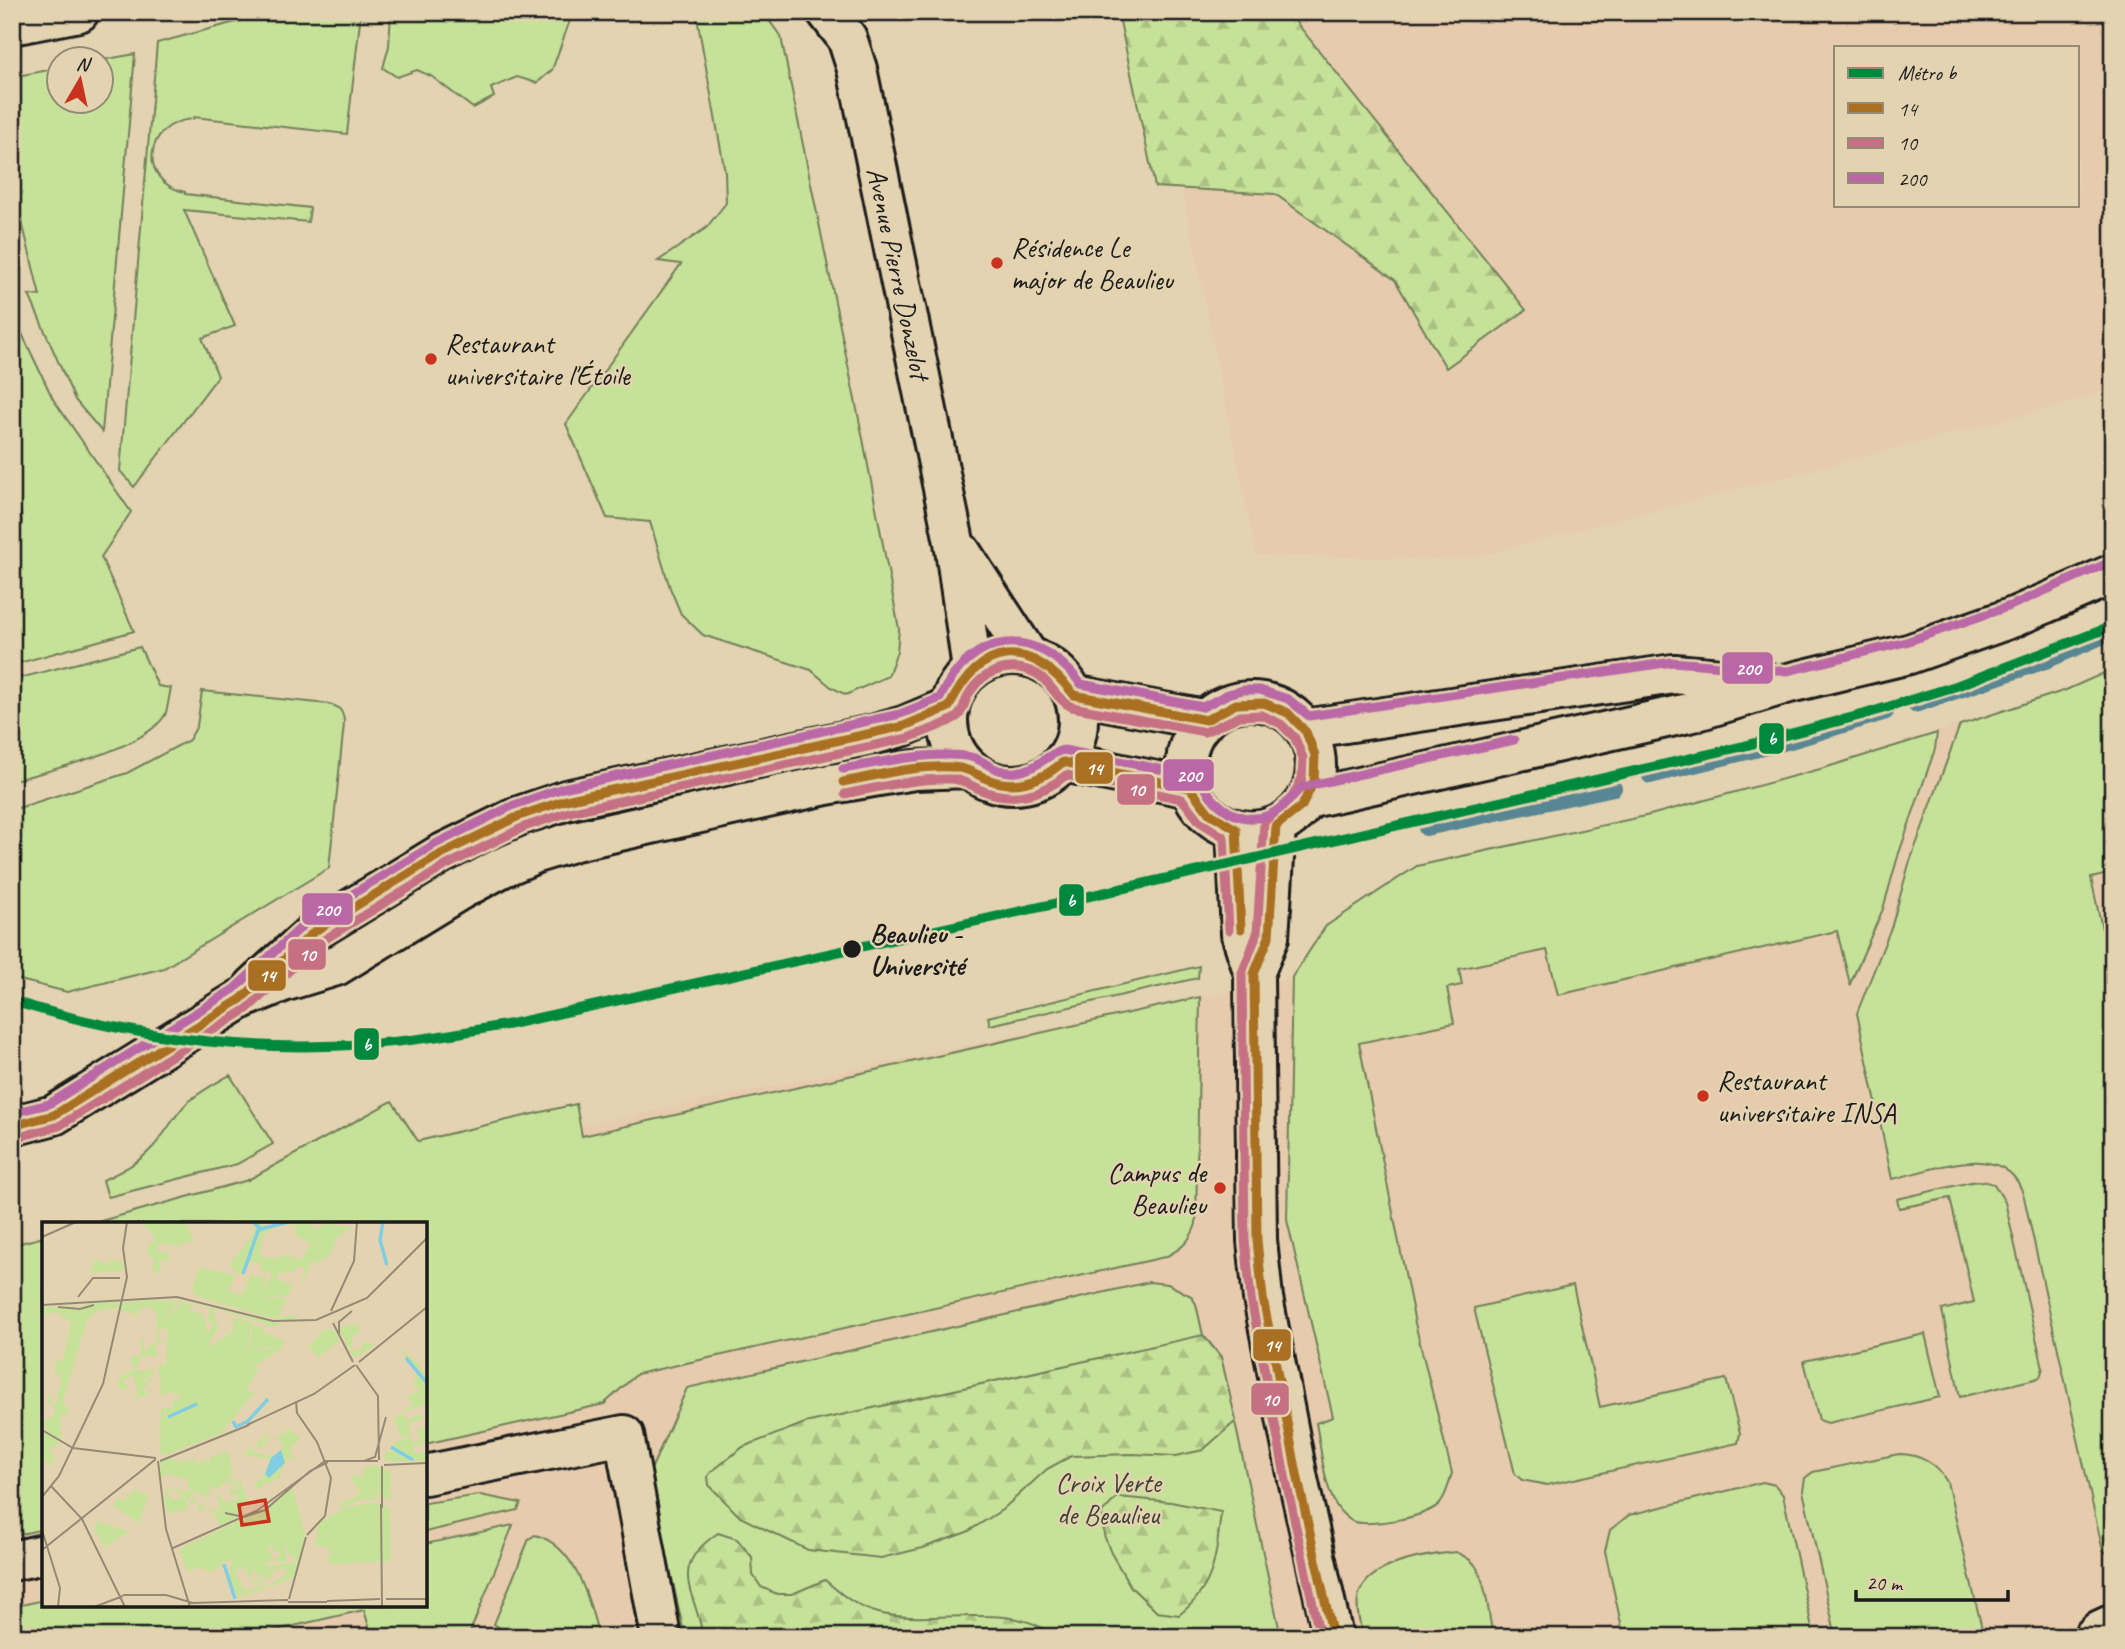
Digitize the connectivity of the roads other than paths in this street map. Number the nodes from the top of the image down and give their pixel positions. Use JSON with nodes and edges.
{"nodes":[{"id":1,"x":79,"y":12,"type":"edge"},
{"id":2,"x":827,"y":12,"type":"edge"},
{"id":3,"x":12,"y":25,"type":"edge"},
{"id":4,"x":954,"y":542,"type":"junction"},
{"id":5,"x":2113,"y":575,"type":"edge"},
{"id":6,"x":1029,"y":657,"type":"junction"},
{"id":7,"x":972,"y":669,"type":"junction"},
{"id":8,"x":1789,"y":683,"type":"junction"},
{"id":9,"x":1074,"y":695,"type":"junction"},
{"id":10,"x":949,"y":707,"type":"junction"},
{"id":11,"x":1206,"y":720,"type":"junction"},
{"id":12,"x":1305,"y":729,"type":"junction"},
{"id":13,"x":1063,"y":762,"type":"junction"},
{"id":14,"x":969,"y":768,"type":"junction"},
{"id":15,"x":1190,"y":788,"type":"junction"},
{"id":16,"x":1307,"y":799,"type":"junction"},
{"id":17,"x":1276,"y":826,"type":"junction"},
{"id":18,"x":1236,"y":829,"type":"junction"},
{"id":19,"x":1254,"y":974,"type":"junction"},
{"id":20,"x":241,"y":999,"type":"junction"},
{"id":21,"x":12,"y":1126,"type":"edge"},
{"id":22,"x":427,"y":1475,"type":"edge"},
{"id":23,"x":42,"y":1554,"type":"edge"},
{"id":24,"x":12,"y":1561,"type":"edge"},
{"id":25,"x":2113,"y":1624,"type":"edge"},
{"id":26,"x":661,"y":1637,"type":"edge"},
{"id":27,"x":1333,"y":1637,"type":"edge"},
{"id":28,"x":2093,"y":1637,"type":"edge"}],
"edges":[{"from":1,"to":3,"type":"main road"},
{"from":2,"to":4,"type":"main road","name":"Avenue Pierre Donzelot"},
{"from":4,"to":6,"type":"main road","name":"Avenue Pierre Donzelot"},
{"from":4,"to":7,"type":"main road","name":"Avenue Pierre Donzelot"},
{"from":5,"to":8,"type":"main road"},
{"from":6,"to":7,"type":"main road"},
{"from":6,"to":9,"type":"main road"},
{"from":7,"to":10,"type":"main road"},
{"from":8,"to":12,"type":"main road"},
{"from":8,"to":16,"type":"main road"},
{"from":9,"to":11,"type":"main road"},
{"from":9,"to":13,"type":"main road"},
{"from":10,"to":14,"type":"main road"},
{"from":10,"to":20,"type":"main road"},
{"from":11,"to":12,"type":"main road"},
{"from":11,"to":15,"type":"main road"},
{"from":12,"to":16,"type":"main road"},
{"from":13,"to":14,"type":"main road"},
{"from":13,"to":15,"type":"main road"},
{"from":14,"to":20,"type":"main road"},
{"from":15,"to":18,"type":"main road"},
{"from":16,"to":17,"type":"main road"},
{"from":17,"to":18,"type":"main road"},
{"from":17,"to":19,"type":"main road"},
{"from":18,"to":19,"type":"main road"},
{"from":19,"to":27,"type":"main road"},
{"from":20,"to":21,"type":"main road"},
{"from":22,"to":26,"type":"main road"},
{"from":23,"to":24,"type":"main road"},
{"from":25,"to":28,"type":"main road"}]}
